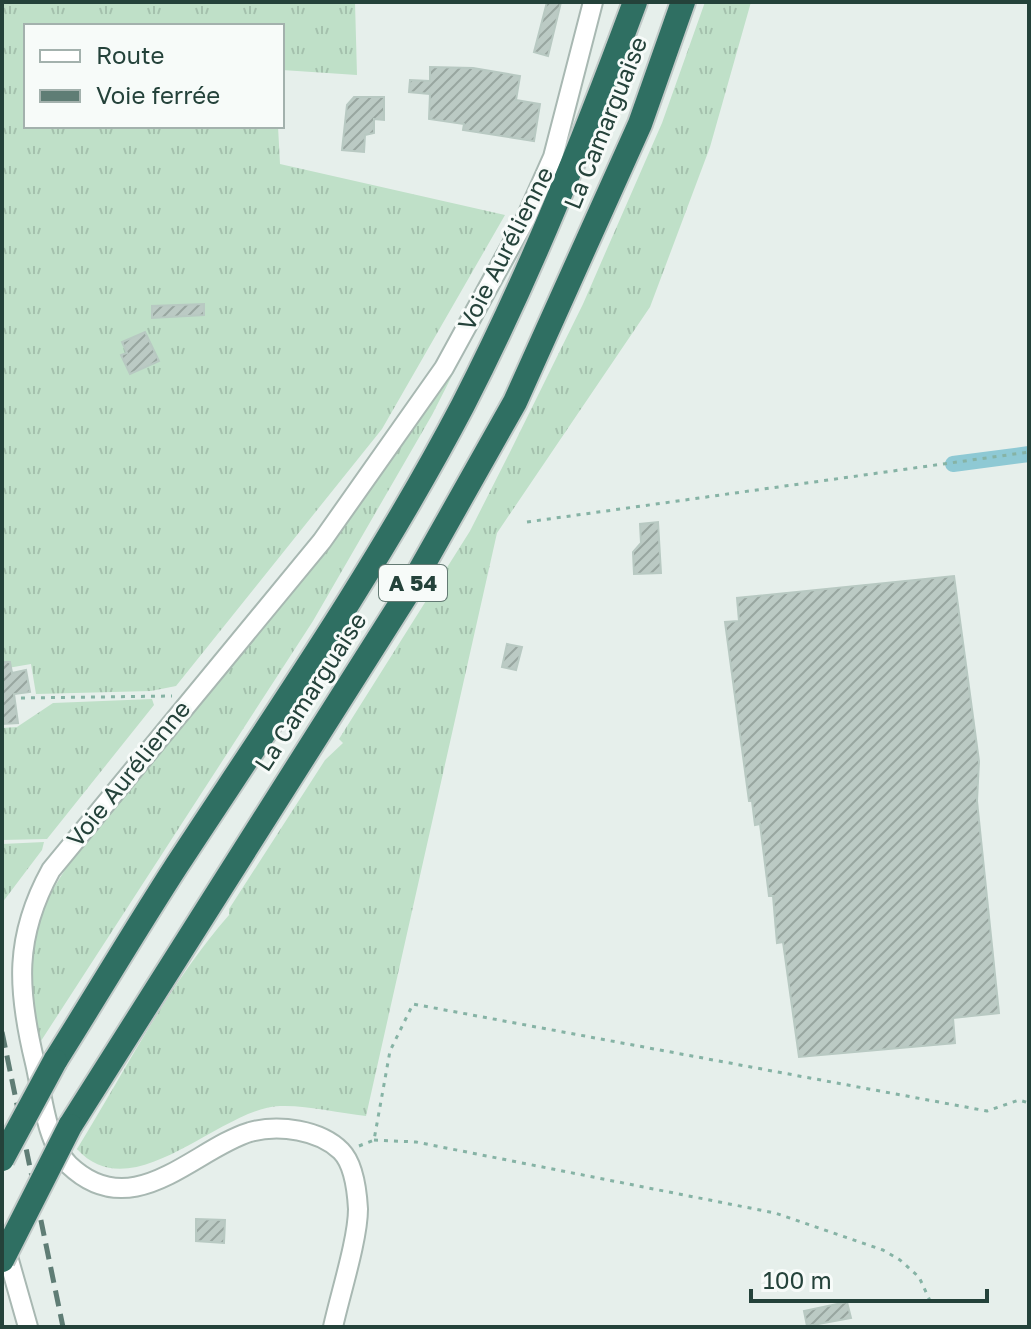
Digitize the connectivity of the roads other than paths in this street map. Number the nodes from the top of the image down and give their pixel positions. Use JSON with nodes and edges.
{"nodes":[{"id":1,"x":593,"y":2,"type":"edge"},
{"id":2,"x":635,"y":2,"type":"edge"},
{"id":3,"x":683,"y":2,"type":"edge"},
{"id":4,"x":2,"y":1159,"type":"edge"},
{"id":5,"x":2,"y":1236,"type":"edge"},
{"id":6,"x":2,"y":1260,"type":"edge"},
{"id":7,"x":28,"y":1327,"type":"edge"},
{"id":8,"x":333,"y":1327,"type":"edge"}],
"edges":[{"from":1,"to":8,"type":"street","name":"Voie Aurélienne"},
{"from":2,"to":4,"type":"highway","name":"La Camarguaise","number":"A 54","bridge":true},
{"from":3,"to":6,"type":"highway","name":"La Camarguaise","number":"A 54","bridge":true},
{"from":5,"to":7,"type":"street"}]}
